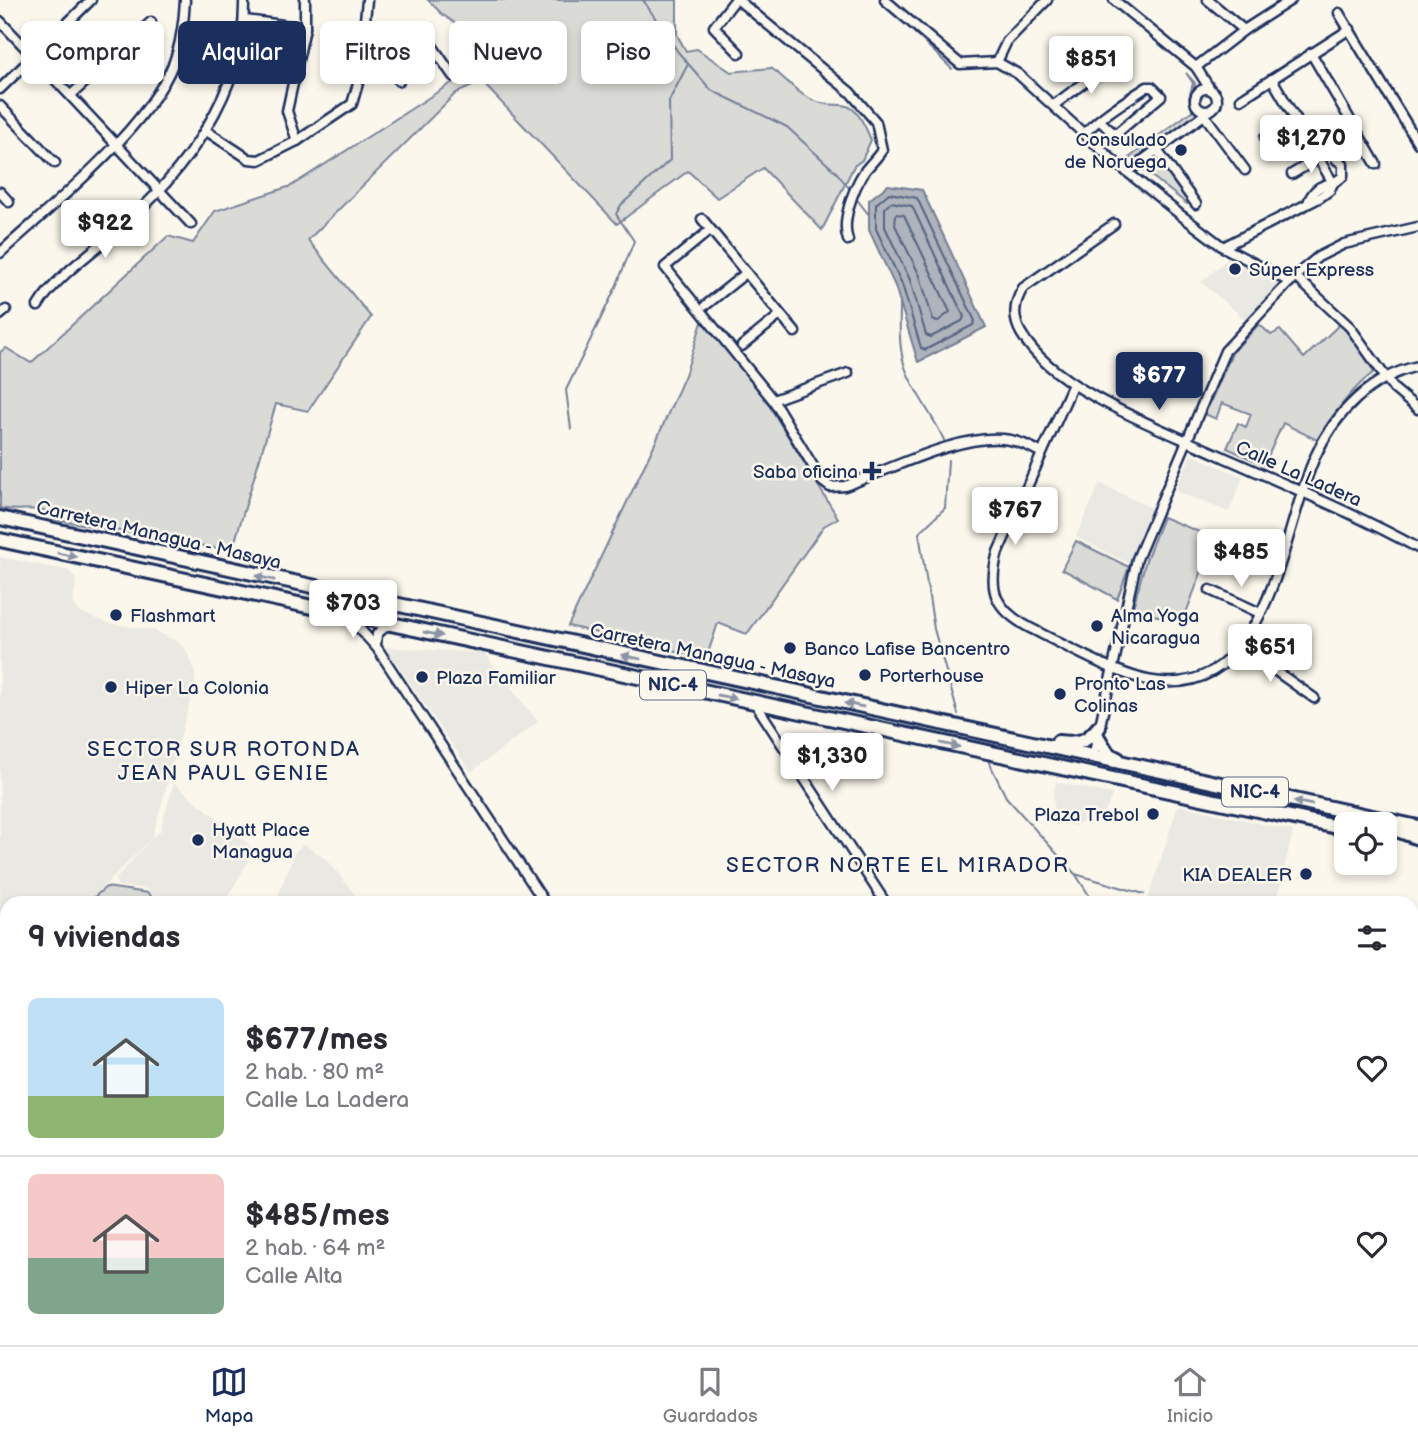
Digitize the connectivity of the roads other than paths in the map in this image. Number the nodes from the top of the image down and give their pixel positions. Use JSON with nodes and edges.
{"nodes":[{"id":1,"x":91,"y":0,"type":"edge"},
{"id":2,"x":185,"y":0,"type":"edge"},
{"id":3,"x":244,"y":0,"type":"edge"},
{"id":4,"x":305,"y":0,"type":"edge"},
{"id":5,"x":367,"y":0,"type":"edge"},
{"id":6,"x":737,"y":0,"type":"edge"},
{"id":7,"x":885,"y":0,"type":"edge"},
{"id":8,"x":1046,"y":0,"type":"edge"},
{"id":9,"x":1114,"y":0,"type":"edge"},
{"id":10,"x":1208,"y":0,"type":"edge"},
{"id":11,"x":1291,"y":0,"type":"edge"},
{"id":12,"x":1339,"y":13,"type":"dead end"},
{"id":13,"x":245,"y":20,"type":"junction"},
{"id":14,"x":0,"y":21,"type":"edge"},
{"id":15,"x":69,"y":21,"type":"edge"},
{"id":16,"x":252,"y":21,"type":"edge"},
{"id":17,"x":304,"y":21,"type":"edge"},
{"id":18,"x":365,"y":21,"type":"edge"},
{"id":19,"x":1350,"y":29,"type":"junction"},
{"id":20,"x":1244,"y":30,"type":"junction"},
{"id":21,"x":21,"y":43,"type":"edge"},
{"id":22,"x":435,"y":50,"type":"edge"},
{"id":23,"x":739,"y":53,"type":"dead end"},
{"id":24,"x":1311,"y":53,"type":"junction"},
{"id":25,"x":997,"y":62,"type":"junction"},
{"id":26,"x":1109,"y":65,"type":"dead end"},
{"id":27,"x":1196,"y":67,"type":"junction"},
{"id":28,"x":21,"y":68,"type":"edge"},
{"id":29,"x":449,"y":70,"type":"edge"},
{"id":30,"x":1200,"y":77,"type":"junction"},
{"id":31,"x":1272,"y":79,"type":"junction"},
{"id":32,"x":60,"y":84,"type":"edge"},
{"id":33,"x":83,"y":84,"type":"edge"},
{"id":34,"x":293,"y":84,"type":"edge"},
{"id":35,"x":356,"y":84,"type":"edge"},
{"id":36,"x":0,"y":89,"type":"edge"},
{"id":37,"x":1210,"y":89,"type":"junction"},
{"id":38,"x":1198,"y":92,"type":"junction"},
{"id":39,"x":71,"y":95,"type":"junction"},
{"id":40,"x":1241,"y":99,"type":"dead end"},
{"id":41,"x":1054,"y":105,"type":"junction"},
{"id":42,"x":0,"y":106,"type":"edge"},
{"id":43,"x":1204,"y":113,"type":"junction"},
{"id":44,"x":1296,"y":118,"type":"junction"},
{"id":45,"x":1099,"y":120,"type":"junction"},
{"id":46,"x":205,"y":130,"type":"junction"},
{"id":47,"x":1085,"y":133,"type":"junction"},
{"id":48,"x":1358,"y":134,"type":"junction"},
{"id":49,"x":1265,"y":137,"type":"dead end"},
{"id":50,"x":297,"y":141,"type":"junction"},
{"id":51,"x":1418,"y":143,"type":"edge"},
{"id":52,"x":118,"y":144,"type":"junction"},
{"id":53,"x":1343,"y":145,"type":"junction"},
{"id":54,"x":1366,"y":147,"type":"junction"},
{"id":55,"x":1157,"y":150,"type":"junction"},
{"id":56,"x":1354,"y":154,"type":"junction"},
{"id":57,"x":1319,"y":158,"type":"junction"},
{"id":58,"x":55,"y":163,"type":"dead end"},
{"id":59,"x":1343,"y":164,"type":"junction"},
{"id":60,"x":1376,"y":164,"type":"dead end"},
{"id":61,"x":1245,"y":170,"type":"dead end"},
{"id":62,"x":1127,"y":173,"type":"junction"},
{"id":63,"x":1292,"y":174,"type":"dead end"},
{"id":64,"x":1333,"y":183,"type":"junction"},
{"id":65,"x":158,"y":189,"type":"junction"},
{"id":66,"x":0,"y":192,"type":"edge"},
{"id":67,"x":9,"y":202,"type":"dead end"},
{"id":68,"x":1196,"y":204,"type":"dead end"},
{"id":69,"x":702,"y":219,"type":"dead end"},
{"id":70,"x":191,"y":224,"type":"dead end"},
{"id":71,"x":1114,"y":224,"type":"dead end"},
{"id":72,"x":1418,"y":227,"type":"edge"},
{"id":73,"x":710,"y":230,"type":"junction"},
{"id":74,"x":848,"y":240,"type":"dead end"},
{"id":75,"x":1223,"y":247,"type":"junction"},
{"id":76,"x":0,"y":253,"type":"edge"},
{"id":77,"x":746,"y":273,"type":"junction"},
{"id":78,"x":1293,"y":279,"type":"junction"},
{"id":79,"x":706,"y":305,"type":"dead end"},
{"id":80,"x":38,"y":306,"type":"dead end"},
{"id":81,"x":780,"y":315,"type":"junction"},
{"id":82,"x":795,"y":332,"type":"dead end"},
{"id":83,"x":742,"y":346,"type":"dead end"},
{"id":84,"x":1418,"y":366,"type":"edge"},
{"id":85,"x":848,"y":373,"type":"dead end"},
{"id":86,"x":1385,"y":376,"type":"junction"},
{"id":87,"x":1073,"y":384,"type":"junction"},
{"id":88,"x":773,"y":400,"type":"junction"},
{"id":89,"x":1418,"y":408,"type":"edge"},
{"id":90,"x":1187,"y":441,"type":"junction"},
{"id":91,"x":1040,"y":452,"type":"junction"},
{"id":92,"x":1302,"y":493,"type":"junction"},
{"id":93,"x":0,"y":518,"type":"edge"},
{"id":94,"x":0,"y":540,"type":"edge"},
{"id":95,"x":1418,"y":548,"type":"edge"},
{"id":96,"x":1210,"y":590,"type":"dead end"},
{"id":97,"x":1260,"y":613,"type":"junction"},
{"id":98,"x":345,"y":614,"type":"junction"},
{"id":99,"x":389,"y":624,"type":"junction"},
{"id":100,"x":1242,"y":647,"type":"junction"},
{"id":101,"x":377,"y":648,"type":"junction"},
{"id":102,"x":1112,"y":666,"type":"junction"},
{"id":103,"x":1314,"y":698,"type":"dead end"},
{"id":104,"x":755,"y":703,"type":"junction"},
{"id":105,"x":1098,"y":732,"type":"junction"},
{"id":106,"x":1034,"y":744,"type":"junction"},
{"id":107,"x":1011,"y":757,"type":"junction"},
{"id":108,"x":1093,"y":757,"type":"junction"},
{"id":109,"x":1124,"y":763,"type":"junction"},
{"id":110,"x":1160,"y":789,"type":"junction"},
{"id":111,"x":1337,"y":812,"type":"edge"},
{"id":112,"x":1397,"y":824,"type":"edge"},
{"id":113,"x":1334,"y":826,"type":"edge"},
{"id":114,"x":1418,"y":827,"type":"edge"},
{"id":115,"x":1397,"y":829,"type":"edge"},
{"id":116,"x":1418,"y":838,"type":"edge"},
{"id":117,"x":1397,"y":840,"type":"edge"},
{"id":118,"x":1418,"y":844,"type":"edge"},
{"id":119,"x":540,"y":896,"type":"edge"},
{"id":120,"x":881,"y":896,"type":"edge"}],
"edges":[{"from":1,"to":15,"type":"street"},
{"from":2,"to":52,"type":"street"},
{"from":3,"to":13,"type":"street"},
{"from":4,"to":17,"type":"street"},
{"from":5,"to":18,"type":"street"},
{"from":6,"to":23,"type":"street"},
{"from":6,"to":74,"type":"street"},
{"from":7,"to":25,"type":"street"},
{"from":8,"to":25,"type":"street"},
{"from":9,"to":27,"type":"street"},
{"from":10,"to":20,"type":"street"},
{"from":11,"to":20,"type":"street"},
{"from":12,"to":19,"type":"street"},
{"from":13,"to":16,"type":"street"},
{"from":13,"to":46,"type":"street"},
{"from":14,"to":21,"type":"street"},
{"from":19,"to":24,"type":"street"},
{"from":19,"to":51,"type":"street"},
{"from":20,"to":27,"type":"street"},
{"from":22,"to":29,"type":"street"},
{"from":24,"to":31,"type":"street"},
{"from":24,"to":48,"type":"street"},
{"from":25,"to":41,"type":"street"},
{"from":26,"to":41,"type":"street"},
{"from":27,"to":30,"type":"street"},
{"from":28,"to":36,"type":"street"},
{"from":30,"to":37,"type":"street"},
{"from":30,"to":38,"type":"street"},
{"from":31,"to":40,"type":"street"},
{"from":31,"to":44,"type":"street"},
{"from":32,"to":39,"type":"street"},
{"from":33,"to":39,"type":"street"},
{"from":34,"to":50,"type":"street"},
{"from":35,"to":50,"type":"street"},
{"from":37,"to":38,"type":"street"},
{"from":37,"to":43,"type":"street"},
{"from":38,"to":43,"type":"street"},
{"from":39,"to":52,"type":"street"},
{"from":41,"to":47,"type":"street"},
{"from":42,"to":58,"type":"street"},
{"from":43,"to":55,"type":"street"},
{"from":43,"to":61,"type":"street"},
{"from":44,"to":49,"type":"street"},
{"from":44,"to":57,"type":"street"},
{"from":45,"to":45,"type":"street"},
{"from":45,"to":47,"type":"street"},
{"from":46,"to":50,"type":"street"},
{"from":46,"to":65,"type":"street"},
{"from":47,"to":62,"type":"street"},
{"from":48,"to":53,"type":"street"},
{"from":48,"to":54,"type":"street"},
{"from":52,"to":65,"type":"street"},
{"from":52,"to":76,"type":"street"},
{"from":53,"to":56,"type":"street"},
{"from":53,"to":57,"type":"street"},
{"from":53,"to":59,"type":"street"},
{"from":54,"to":56,"type":"street"},
{"from":54,"to":60,"type":"street"},
{"from":55,"to":62,"type":"street"},
{"from":55,"to":68,"type":"street"},
{"from":56,"to":59,"type":"street"},
{"from":57,"to":63,"type":"street"},
{"from":57,"to":64,"type":"street"},
{"from":59,"to":64,"type":"street"},
{"from":62,"to":75,"type":"street"},
{"from":64,"to":75,"type":"street"},
{"from":65,"to":70,"type":"street"},
{"from":65,"to":80,"type":"street"},
{"from":66,"to":67,"type":"street"},
{"from":69,"to":73,"type":"street"},
{"from":71,"to":87,"type":"street","name":"Calle La Ladera"},
{"from":72,"to":78,"type":"street"},
{"from":73,"to":77,"type":"street"},
{"from":73,"to":88,"type":"street"},
{"from":75,"to":78,"type":"street"},
{"from":77,"to":79,"type":"street"},
{"from":77,"to":81,"type":"street"},
{"from":78,"to":86,"type":"street"},
{"from":78,"to":90,"type":"street"},
{"from":81,"to":82,"type":"street"},
{"from":81,"to":83,"type":"street"},
{"from":84,"to":86,"type":"street"},
{"from":85,"to":88,"type":"street"},
{"from":86,"to":89,"type":"street"},
{"from":86,"to":92,"type":"street"},
{"from":87,"to":90,"type":"street","name":"Calle La Ladera"},
{"from":87,"to":91,"type":"street"},
{"from":88,"to":91,"type":"street"},
{"from":90,"to":92,"type":"street","name":"Calle La Ladera"},
{"from":90,"to":102,"type":"street"},
{"from":91,"to":102,"type":"street"},
{"from":92,"to":95,"type":"street","name":"Calle La Ladera"},
{"from":92,"to":97,"type":"street"},
{"from":106,"to":93,"type":"highway","name":"Carretera Managua - Masaya","number":"NIC-4","one_way":true},
{"from":94,"to":98,"type":"highway","name":"Carretera Managua - Masaya","number":"NIC-4","one_way":true},
{"from":96,"to":97,"type":"street"},
{"from":97,"to":100,"type":"street"},
{"from":98,"to":99,"type":"highway","name":"Carretera Managua - Masaya","number":"NIC-4"},
{"from":98,"to":101,"type":"street"},
{"from":99,"to":101,"type":"street"},
{"from":99,"to":104,"type":"highway","name":"Carretera Managua - Masaya","number":"NIC-4","one_way":true},
{"from":100,"to":102,"type":"street"},
{"from":100,"to":103,"type":"street"},
{"from":101,"to":119,"type":"street"},
{"from":102,"to":105,"type":"street"},
{"from":104,"to":107,"type":"highway","name":"Carretera Managua - Masaya","number":"NIC-4","one_way":true},
{"from":104,"to":120,"type":"street"},
{"from":105,"to":106,"type":"highway"},
{"from":105,"to":108,"type":"street"},
{"from":105,"to":109,"type":"highway"},
{"from":106,"to":108,"type":"highway","name":"Carretera Managua - Masaya","number":"NIC-4"},
{"from":107,"to":108,"type":"highway"},
{"from":107,"to":110,"type":"highway","name":"Carretera Managua - Masaya","number":"NIC-4"},
{"from":108,"to":109,"type":"highway","name":"Carretera Managua - Masaya","number":"NIC-4"},
{"from":108,"to":110,"type":"highway"},
{"from":111,"to":109,"type":"highway","name":"Carretera Managua - Masaya","number":"NIC-4","one_way":true},
{"from":110,"to":113,"type":"highway","name":"Carretera Managua - Masaya","number":"NIC-4"},
{"from":112,"to":114,"type":"highway","name":"Carretera Managua - Masaya","number":"NIC-4"},
{"from":115,"to":116,"type":"highway"},
{"from":117,"to":118,"type":"highway"}]}
